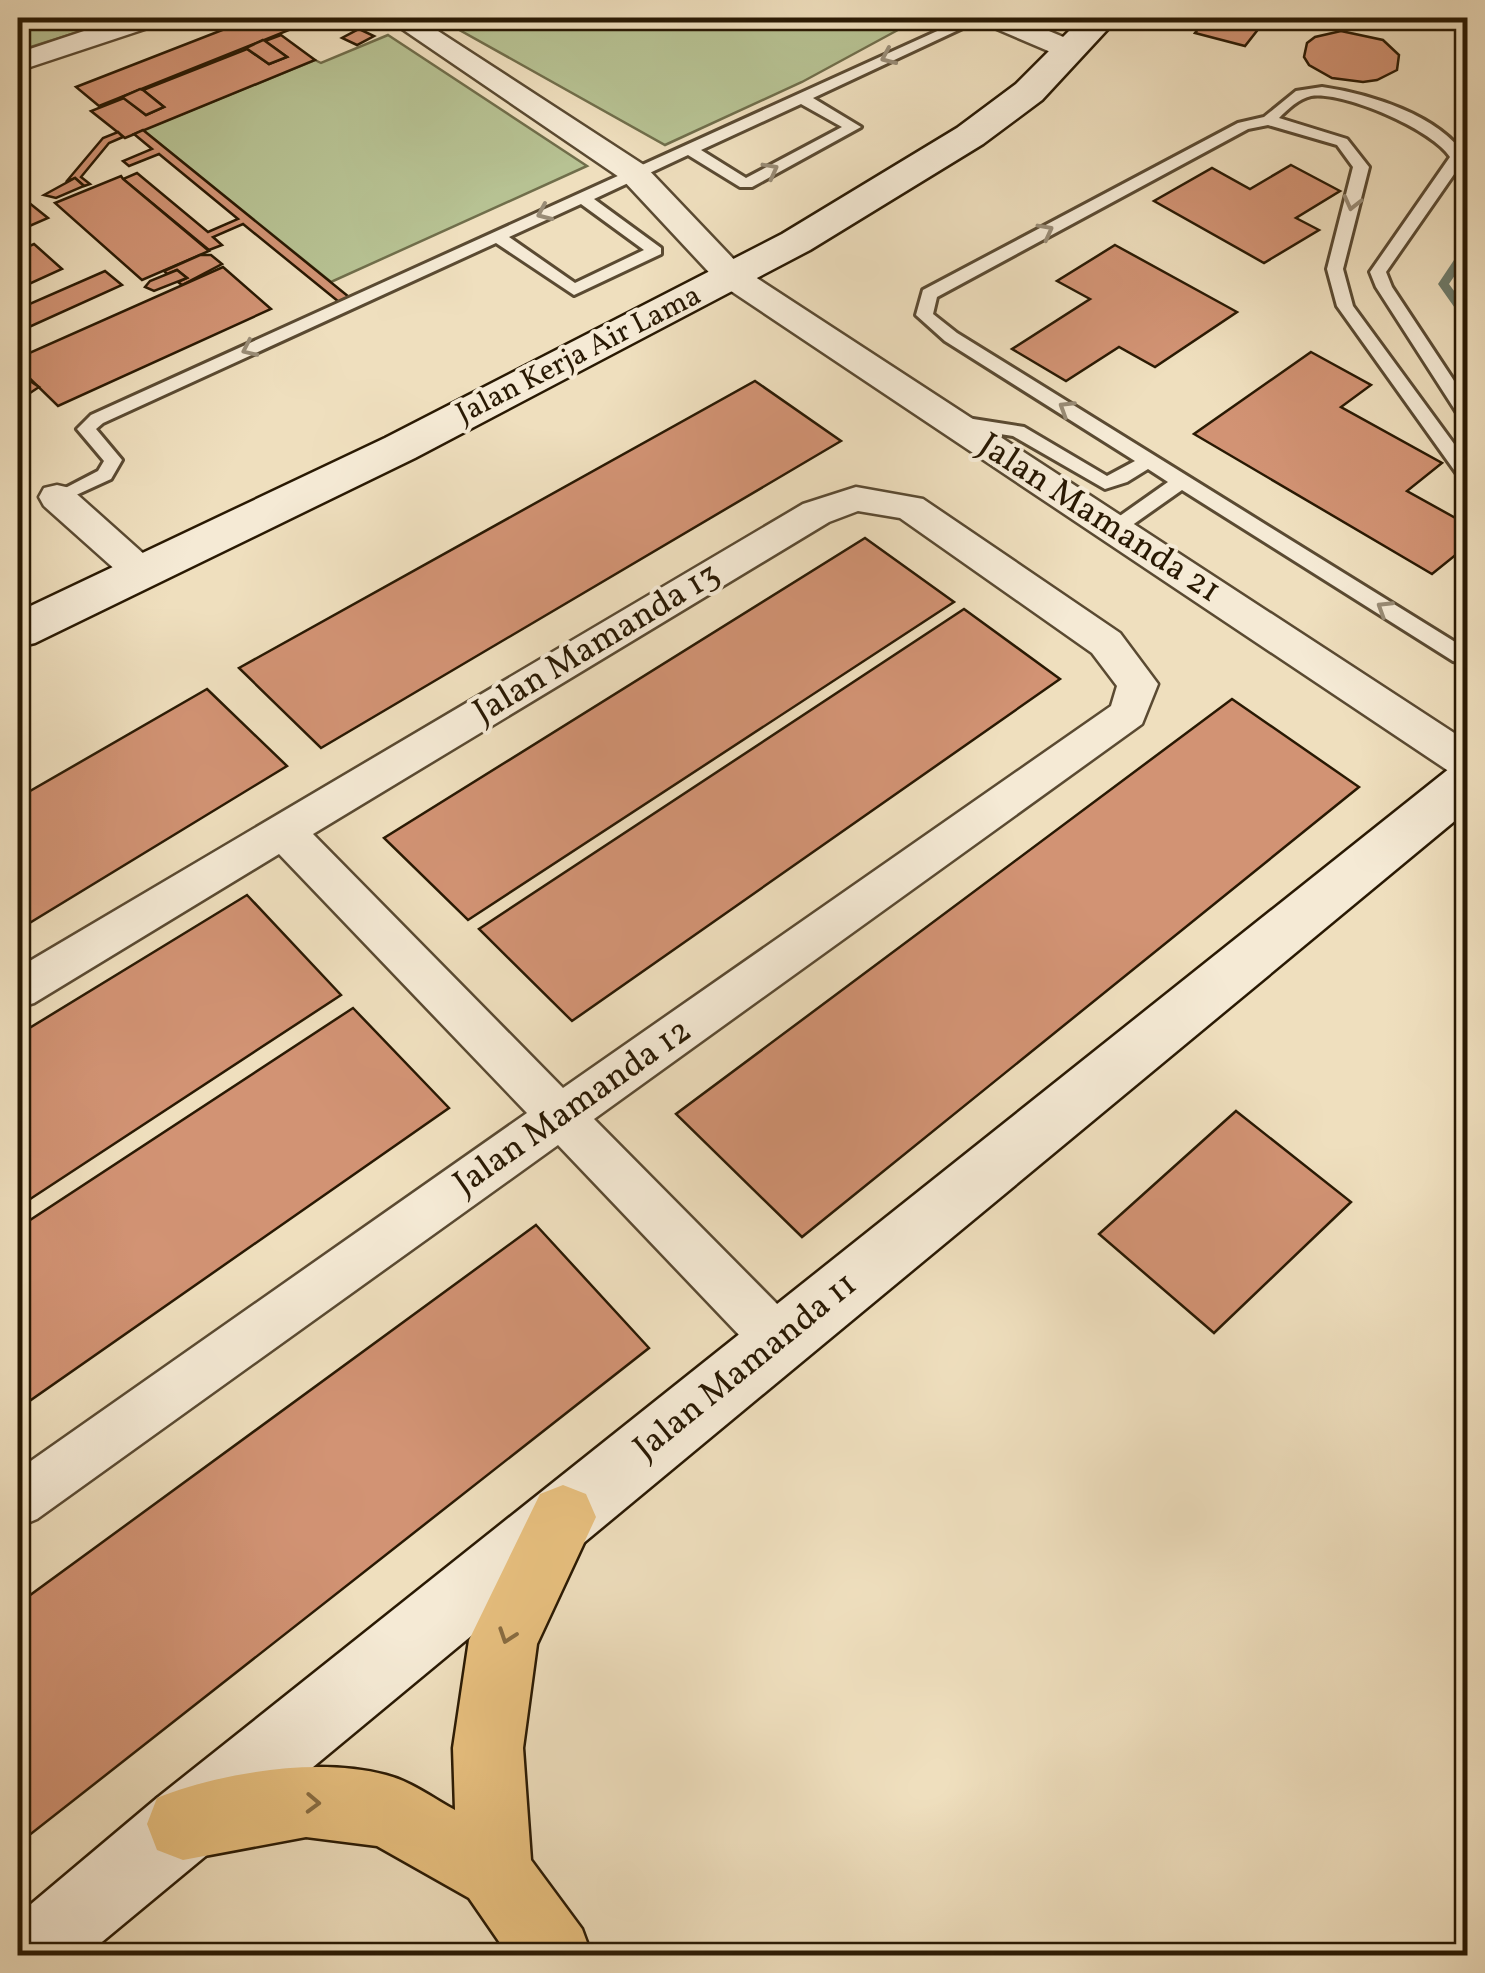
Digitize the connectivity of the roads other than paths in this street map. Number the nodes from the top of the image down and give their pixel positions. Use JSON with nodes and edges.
{"nodes":[{"id":1,"x":150,"y":18,"type":"edge"},
{"id":2,"x":400,"y":18,"type":"edge"},
{"id":3,"x":977,"y":18,"type":"edge"},
{"id":4,"x":995,"y":18,"type":"edge"},
{"id":5,"x":1101,"y":18,"type":"edge"},
{"id":6,"x":1070,"y":50,"type":"junction"},
{"id":7,"x":18,"y":62,"type":"edge"},
{"id":8,"x":800,"y":97,"type":"junction"},
{"id":9,"x":1269,"y":120,"type":"junction"},
{"id":10,"x":687,"y":148,"type":"junction"},
{"id":11,"x":633,"y":172,"type":"junction"},
{"id":12,"x":580,"y":196,"type":"junction"},
{"id":13,"x":495,"y":235,"type":"junction"},
{"id":14,"x":731,"y":276,"type":"junction"},
{"id":15,"x":1468,"y":416,"type":"edge"},
{"id":16,"x":952,"y":422,"type":"junction"},
{"id":17,"x":1149,"y":460,"type":"junction"},
{"id":18,"x":1468,"y":477,"type":"edge"},
{"id":19,"x":1183,"y":480,"type":"junction"},
{"id":20,"x":57,"y":497,"type":"joint"},
{"id":21,"x":1114,"y":529,"type":"junction"},
{"id":22,"x":141,"y":572,"type":"junction"},
{"id":23,"x":18,"y":631,"type":"edge"},
{"id":24,"x":1468,"y":658,"type":"edge"},
{"id":25,"x":1128,"y":714,"type":"joint"},
{"id":26,"x":1468,"y":762,"type":"edge"},
{"id":27,"x":1468,"y":781,"type":"edge"},
{"id":28,"x":284,"y":832,"type":"junction"},
{"id":29,"x":18,"y":990,"type":"edge"},
{"id":30,"x":560,"y":1116,"type":"junction"},
{"id":31,"x":779,"y":1340,"type":"junction"},
{"id":32,"x":18,"y":1501,"type":"edge"},
{"id":33,"x":563,"y":1516,"type":"junction"},
{"id":34,"x":183,"y":1824,"type":"junction"},
{"id":35,"x":494,"y":1872,"type":"junction"},
{"id":36,"x":27,"y":1956,"type":"edge"},
{"id":37,"x":555,"y":1956,"type":"edge"}],
"edges":[{"from":1,"to":7,"type":"street"},
{"from":2,"to":11,"type":"street","name":"Jalan Mamanda 21"},
{"from":3,"to":8,"type":"lane","one_way":true},
{"from":4,"to":6,"type":"street"},
{"from":5,"to":6,"type":"street","name":"Jalan Kerja Air Lama"},
{"from":6,"to":14,"type":"street","name":"Jalan Kerja Air Lama"},
{"from":8,"to":10,"type":"lane"},
{"from":10,"to":8,"type":"lane","one_way":true},
{"from":9,"to":15,"type":"lane"},
{"from":17,"to":9,"type":"lane","one_way":true},
{"from":9,"to":18,"type":"lane","one_way":true},
{"from":10,"to":11,"type":"lane"},
{"from":11,"to":12,"type":"lane"},
{"from":11,"to":14,"type":"street","name":"Jalan Mamanda 21"},
{"from":12,"to":13,"type":"lane","one_way":true},
{"from":12,"to":13,"type":"lane"},
{"from":13,"to":20,"type":"lane","one_way":true},
{"from":14,"to":16,"type":"street","name":"Jalan Mamanda 21"},
{"from":14,"to":22,"type":"street","name":"Jalan Kerja Air Lama"},
{"from":16,"to":17,"type":"lane"},
{"from":16,"to":21,"type":"street","name":"Jalan Mamanda 21"},
{"from":17,"to":19,"type":"lane"},
{"from":19,"to":21,"type":"lane"},
{"from":24,"to":19,"type":"lane","one_way":true},
{"from":20,"to":22,"type":"street"},
{"from":21,"to":26,"type":"street","name":"Jalan Mamanda 21"},
{"from":22,"to":23,"type":"street","name":"Jalan Kerja Air Lama"},
{"from":25,"to":28,"type":"street","name":"Jalan Mamanda 13"},
{"from":25,"to":30,"type":"street","name":"Jalan Mamanda 12"},
{"from":27,"to":31,"type":"street","name":"Jalan Mamanda 11"},
{"from":28,"to":29,"type":"street","name":"Jalan Mamanda 13"},
{"from":28,"to":30,"type":"street"},
{"from":30,"to":31,"type":"street"},
{"from":30,"to":32,"type":"street","name":"Jalan Mamanda 12"},
{"from":31,"to":33,"type":"street","name":"Jalan Mamanda 11"},
{"from":33,"to":34,"type":"street","name":"Jalan Mamanda 11"},
{"from":33,"to":35,"type":"highway","one_way":true},
{"from":34,"to":35,"type":"highway","one_way":true},
{"from":34,"to":36,"type":"street","name":"Jalan Mamanda 11"},
{"from":35,"to":37,"type":"highway"}]}
